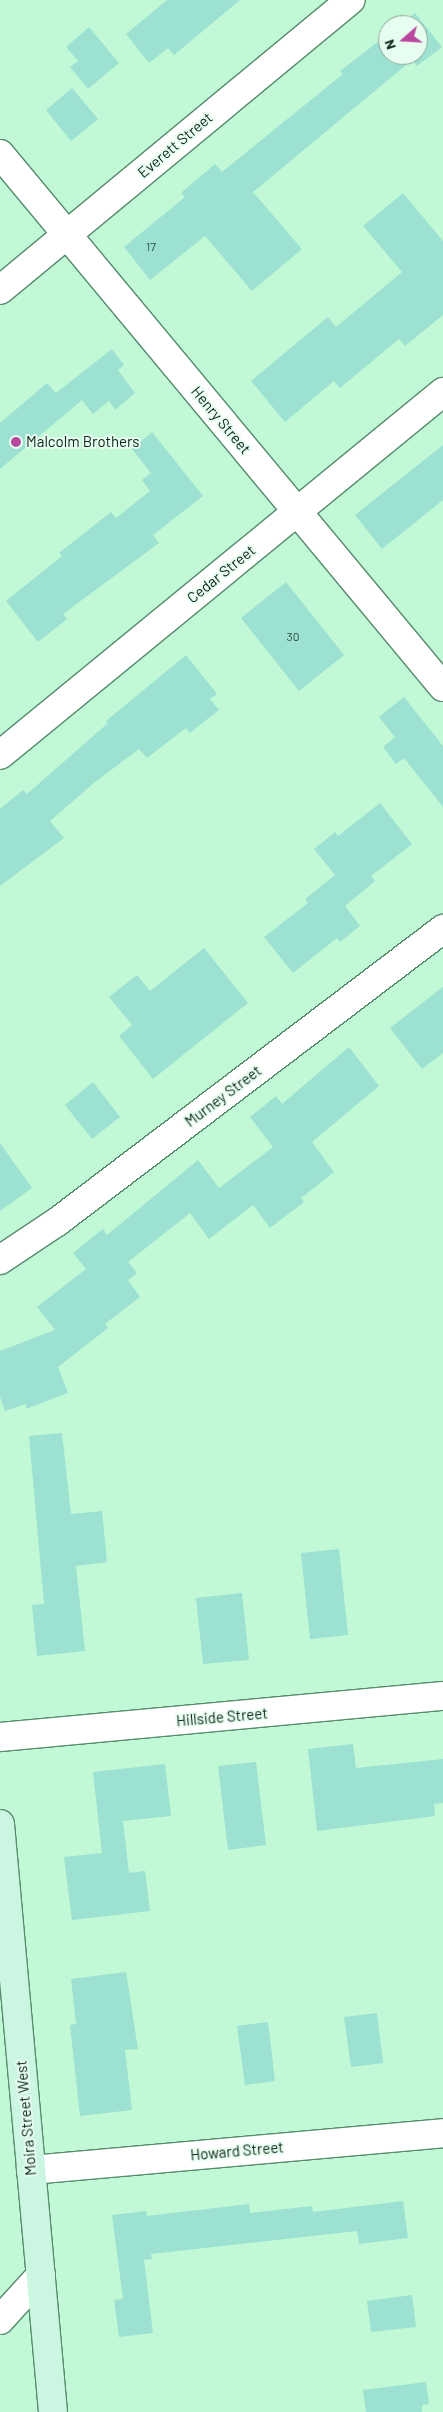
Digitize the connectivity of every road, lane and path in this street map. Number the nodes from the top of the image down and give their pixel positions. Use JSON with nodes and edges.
{"nodes":[{"id":1,"x":350,"y":0,"type":"edge"},
{"id":2,"x":0,"y":154,"type":"edge"},
{"id":3,"x":68,"y":235,"type":"junction"},
{"id":4,"x":0,"y":290,"type":"edge"},
{"id":5,"x":443,"y":392,"type":"edge"},
{"id":6,"x":297,"y":512,"type":"junction"},
{"id":7,"x":443,"y":687,"type":"edge"},
{"id":8,"x":0,"y":755,"type":"edge"},
{"id":9,"x":443,"y":929,"type":"edge"},
{"id":10,"x":0,"y":1260,"type":"edge"},
{"id":11,"x":443,"y":1696,"type":"edge"},
{"id":12,"x":0,"y":1738,"type":"edge"},
{"id":13,"x":0,"y":1824,"type":"edge"},
{"id":14,"x":443,"y":2133,"type":"edge"},
{"id":15,"x":31,"y":2170,"type":"junction"},
{"id":16,"x":41,"y":2275,"type":"junction"},
{"id":17,"x":0,"y":2320,"type":"edge"},
{"id":18,"x":53,"y":2412,"type":"edge"}],
"edges":[{"from":1,"to":3,"type":"street","name":"Everett Street"},
{"from":2,"to":3,"type":"street","name":"Henry Street"},
{"from":3,"to":4,"type":"street","name":"Everett Street"},
{"from":3,"to":6,"type":"street","name":"Henry Street"},
{"from":5,"to":6,"type":"street","name":"Cedar Street"},
{"from":6,"to":7,"type":"street","name":"Henry Street"},
{"from":6,"to":8,"type":"street","name":"Cedar Street"},
{"from":9,"to":10,"type":"street","name":"Murney Street"},
{"from":11,"to":12,"type":"street","name":"Hillside Street"},
{"from":13,"to":15,"type":"main road","name":"Moira Street West"},
{"from":14,"to":15,"type":"street","name":"Howard Street"},
{"from":15,"to":16,"type":"main road","name":"Moira Street West"},
{"from":16,"to":17,"type":"street"},
{"from":16,"to":18,"type":"main road","name":"Moira Street West"}]}
